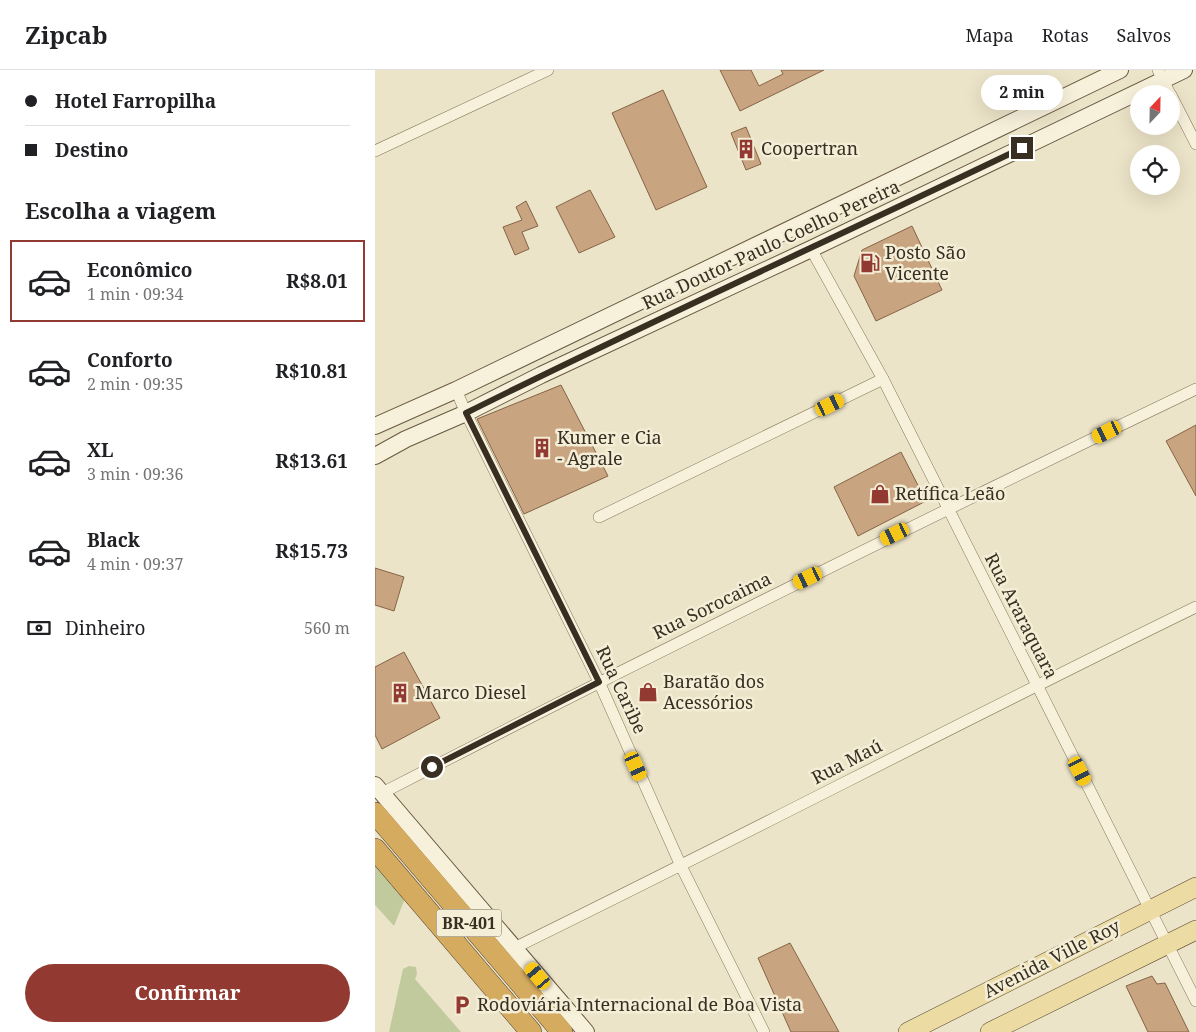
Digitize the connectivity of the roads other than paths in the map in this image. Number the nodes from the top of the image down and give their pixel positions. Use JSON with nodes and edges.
{"nodes":[{"id":1,"x":548,"y":70,"type":"edge"},
{"id":2,"x":1120,"y":70,"type":"edge"},
{"id":3,"x":1184,"y":70,"type":"edge"},
{"id":4,"x":1166,"y":85,"type":"edge"},
{"id":5,"x":1130,"y":102,"type":"edge"},
{"id":6,"x":1180,"y":113,"type":"edge"},
{"id":7,"x":1196,"y":144,"type":"edge"},
{"id":8,"x":375,"y":151,"type":"edge"},
{"id":9,"x":811,"y":249,"type":"junction"},
{"id":10,"x":883,"y":379,"type":"junction"},
{"id":11,"x":1196,"y":389,"type":"edge"},
{"id":12,"x":457,"y":390,"type":"junction"},
{"id":13,"x":466,"y":413,"type":"junction"},
{"id":14,"x":375,"y":426,"type":"edge"},
{"id":15,"x":375,"y":456,"type":"edge"},
{"id":16,"x":948,"y":508,"type":"junction"},
{"id":17,"x":599,"y":517,"type":"dead end"},
{"id":18,"x":1196,"y":607,"type":"edge"},
{"id":19,"x":599,"y":682,"type":"junction"},
{"id":20,"x":1036,"y":685,"type":"junction"},
{"id":21,"x":378,"y":789,"type":"edge"},
{"id":22,"x":375,"y":813,"type":"edge"},
{"id":23,"x":375,"y":849,"type":"edge"},
{"id":24,"x":681,"y":866,"type":"junction"},
{"id":25,"x":1196,"y":887,"type":"edge"},
{"id":26,"x":1151,"y":909,"type":"junction"},
{"id":27,"x":1196,"y":930,"type":"edge"},
{"id":28,"x":1167,"y":944,"type":"junction"},
{"id":29,"x":514,"y":948,"type":"junction"},
{"id":30,"x":1196,"y":1001,"type":"edge"},
{"id":31,"x":531,"y":1032,"type":"edge"},
{"id":32,"x":562,"y":1032,"type":"edge"},
{"id":33,"x":586,"y":1032,"type":"edge"},
{"id":34,"x":764,"y":1032,"type":"edge"},
{"id":35,"x":908,"y":1032,"type":"edge"},
{"id":36,"x":990,"y":1032,"type":"edge"}],
"edges":[{"from":1,"to":8,"type":"street"},
{"from":2,"to":12,"type":"main road","name":"Rua Doutor Paulo Coelho Pereira"},
{"from":3,"to":4,"type":"main road","name":"Rua Doutor Paulo Coelho Pereira"},
{"from":5,"to":9,"type":"main road","name":"Rua Doutor Paulo Coelho Pereira"},
{"from":6,"to":7,"type":"street"},
{"from":9,"to":10,"type":"street","name":"Rua Araraquara"},
{"from":9,"to":13,"type":"main road","name":"Rua Doutor Paulo Coelho Pereira"},
{"from":10,"to":16,"type":"street","name":"Rua Araraquara"},
{"from":10,"to":17,"type":"street"},
{"from":11,"to":16,"type":"street","name":"Rua Sorocaima"},
{"from":12,"to":13,"type":"street","name":"Rua Caribe"},
{"from":12,"to":14,"type":"main road","name":"Rua Doutor Paulo Coelho Pereira"},
{"from":13,"to":15,"type":"main road","name":"Rua Doutor Paulo Coelho Pereira"},
{"from":13,"to":19,"type":"street","name":"Rua Caribe"},
{"from":16,"to":19,"type":"street","name":"Rua Sorocaima"},
{"from":16,"to":20,"type":"street","name":"Rua Araraquara"},
{"from":18,"to":20,"type":"street","name":"Rua Maú"},
{"from":19,"to":21,"type":"street","name":"Rua Sorocaima"},
{"from":19,"to":24,"type":"street","name":"Rua Caribe"},
{"from":20,"to":24,"type":"street","name":"Rua Maú"},
{"from":20,"to":26,"type":"street","name":"Rua Araraquara"},
{"from":21,"to":29,"type":"main road"},
{"from":22,"to":32,"type":"highway","number":"BR-401"},
{"from":23,"to":31,"type":"highway","number":"BR-401"},
{"from":24,"to":29,"type":"street","name":"Rua Maú"},
{"from":24,"to":34,"type":"street","name":"Rua Caribe"},
{"from":25,"to":26,"type":"main road","name":"Avenida Ville Roy"},
{"from":26,"to":28,"type":"street","name":"Rua Araraquara"},
{"from":26,"to":35,"type":"main road","name":"Avenida Ville Roy"},
{"from":27,"to":28,"type":"main road","name":"Avenida Ville Roy"},
{"from":28,"to":30,"type":"street","name":"Rua Araraquara"},
{"from":28,"to":36,"type":"main road","name":"Avenida Ville Roy"},
{"from":29,"to":33,"type":"main road"}]}
